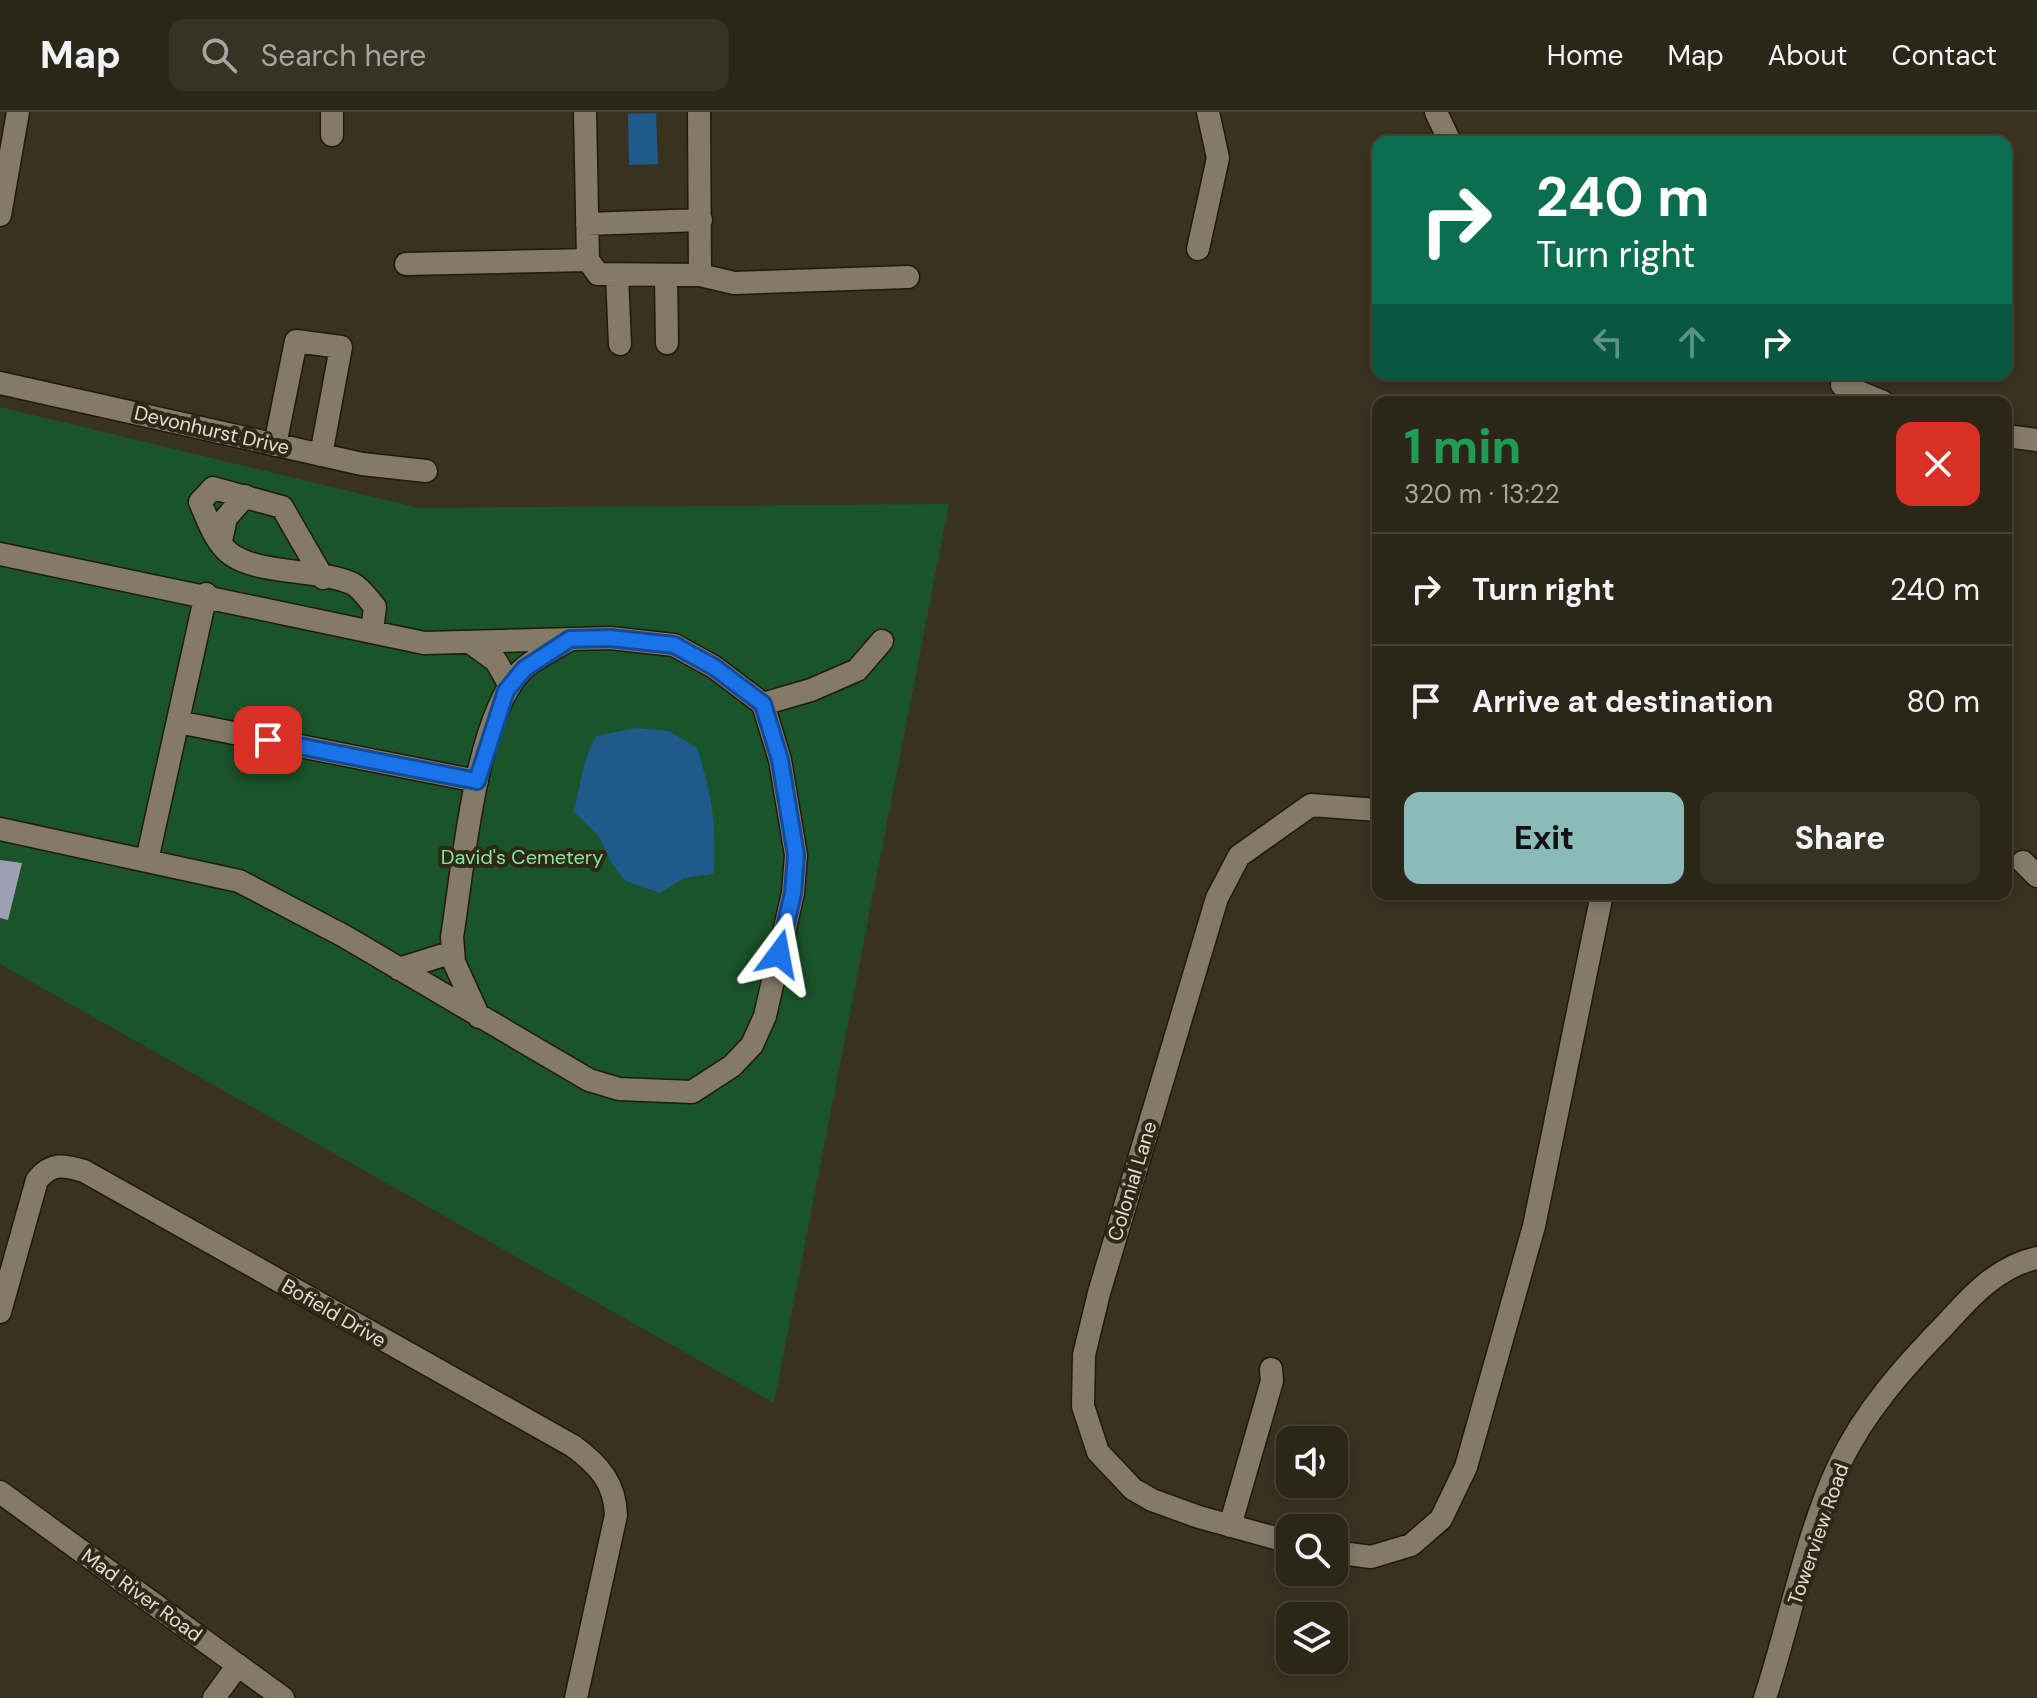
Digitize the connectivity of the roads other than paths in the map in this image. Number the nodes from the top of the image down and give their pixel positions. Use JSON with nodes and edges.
{"nodes":[{"id":1,"x":18,"y":112,"type":"edge"},
{"id":2,"x":332,"y":112,"type":"edge"},
{"id":3,"x":585,"y":112,"type":"edge"},
{"id":4,"x":699,"y":112,"type":"edge"},
{"id":5,"x":1208,"y":112,"type":"edge"},
{"id":6,"x":1436,"y":112,"type":"edge"},
{"id":7,"x":332,"y":135,"type":"dead end"},
{"id":8,"x":1447,"y":136,"type":"edge"},
{"id":9,"x":0,"y":215,"type":"edge"},
{"id":10,"x":701,"y":220,"type":"junction"},
{"id":11,"x":587,"y":224,"type":"junction"},
{"id":12,"x":1198,"y":249,"type":"dead end"},
{"id":13,"x":588,"y":260,"type":"junction"},
{"id":14,"x":406,"y":264,"type":"dead end"},
{"id":15,"x":700,"y":275,"type":"junction"},
{"id":16,"x":617,"y":276,"type":"junction"},
{"id":17,"x":666,"y":276,"type":"junction"},
{"id":18,"x":908,"y":277,"type":"dead end"},
{"id":19,"x":667,"y":343,"type":"dead end"},
{"id":20,"x":620,"y":344,"type":"dead end"},
{"id":21,"x":0,"y":383,"type":"edge"},
{"id":22,"x":1840,"y":387,"type":"edge"},
{"id":23,"x":1866,"y":396,"type":"edge"},
{"id":24,"x":2012,"y":437,"type":"edge"},
{"id":25,"x":2037,"y":440,"type":"edge"},
{"id":26,"x":275,"y":445,"type":"junction"},
{"id":27,"x":321,"y":455,"type":"junction"},
{"id":28,"x":426,"y":471,"type":"dead end"},
{"id":29,"x":245,"y":496,"type":"junction"},
{"id":30,"x":221,"y":541,"type":"junction"},
{"id":31,"x":0,"y":554,"type":"edge"},
{"id":32,"x":323,"y":578,"type":"junction"},
{"id":33,"x":206,"y":594,"type":"junction"},
{"id":34,"x":372,"y":631,"type":"junction"},
{"id":35,"x":570,"y":639,"type":"junction"},
{"id":36,"x":882,"y":641,"type":"dead end"},
{"id":37,"x":470,"y":642,"type":"junction"},
{"id":38,"x":510,"y":686,"type":"junction"},
{"id":39,"x":763,"y":704,"type":"junction"},
{"id":40,"x":178,"y":722,"type":"junction"},
{"id":41,"x":477,"y":781,"type":"junction"},
{"id":42,"x":1372,"y":810,"type":"edge"},
{"id":43,"x":0,"y":829,"type":"edge"},
{"id":44,"x":147,"y":860,"type":"junction"},
{"id":45,"x":1601,"y":900,"type":"edge"},
{"id":46,"x":453,"y":952,"type":"junction"},
{"id":47,"x":399,"y":969,"type":"junction"},
{"id":48,"x":479,"y":1017,"type":"junction"},
{"id":49,"x":2037,"y":1258,"type":"edge"},
{"id":50,"x":0,"y":1312,"type":"edge"},
{"id":51,"x":1271,"y":1369,"type":"dead end"},
{"id":52,"x":0,"y":1492,"type":"edge"},
{"id":53,"x":1230,"y":1526,"type":"junction"},
{"id":54,"x":1276,"y":1538,"type":"edge"},
{"id":55,"x":1348,"y":1554,"type":"edge"},
{"id":56,"x":238,"y":1665,"type":"junction"},
{"id":57,"x":214,"y":1698,"type":"edge"},
{"id":58,"x":283,"y":1698,"type":"edge"},
{"id":59,"x":576,"y":1698,"type":"edge"},
{"id":60,"x":1765,"y":1698,"type":"edge"}],
"edges":[{"from":1,"to":9,"type":"street"},
{"from":2,"to":7,"type":"street"},
{"from":3,"to":11,"type":"street"},
{"from":4,"to":10,"type":"street"},
{"from":5,"to":12,"type":"street"},
{"from":6,"to":8,"type":"street"},
{"from":10,"to":11,"type":"street"},
{"from":10,"to":15,"type":"street"},
{"from":11,"to":13,"type":"street"},
{"from":13,"to":14,"type":"street"},
{"from":13,"to":16,"type":"street"},
{"from":15,"to":17,"type":"street"},
{"from":15,"to":18,"type":"street"},
{"from":16,"to":17,"type":"street"},
{"from":16,"to":20,"type":"street"},
{"from":17,"to":19,"type":"street"},
{"from":21,"to":26,"type":"street","name":"Devonhurst Drive"},
{"from":22,"to":23,"type":"street"},
{"from":24,"to":25,"type":"street"},
{"from":26,"to":27,"type":"street","name":"Devonhurst Drive"},
{"from":26,"to":27,"type":"street"},
{"from":27,"to":28,"type":"street","name":"Devonhurst Drive"},
{"from":29,"to":30,"type":"street"},
{"from":29,"to":30,"type":"street"},
{"from":29,"to":32,"type":"street"},
{"from":30,"to":32,"type":"street"},
{"from":31,"to":33,"type":"street"},
{"from":32,"to":34,"type":"street"},
{"from":33,"to":34,"type":"street"},
{"from":33,"to":40,"type":"street"},
{"from":34,"to":37,"type":"street"},
{"from":35,"to":37,"type":"street"},
{"from":35,"to":38,"type":"street"},
{"from":35,"to":39,"type":"street"},
{"from":36,"to":39,"type":"street"},
{"from":37,"to":38,"type":"street"},
{"from":38,"to":41,"type":"street"},
{"from":39,"to":48,"type":"street"},
{"from":40,"to":41,"type":"street"},
{"from":40,"to":44,"type":"street"},
{"from":41,"to":46,"type":"street"},
{"from":42,"to":53,"type":"street","name":"Colonial Lane"},
{"from":43,"to":44,"type":"street"},
{"from":44,"to":47,"type":"street"},
{"from":45,"to":55,"type":"street"},
{"from":46,"to":47,"type":"street"},
{"from":46,"to":48,"type":"street"},
{"from":47,"to":48,"type":"street"},
{"from":49,"to":60,"type":"street","name":"Towerview Road"},
{"from":50,"to":59,"type":"street","name":"Bofield Drive"},
{"from":51,"to":53,"type":"street"},
{"from":52,"to":56,"type":"street","name":"Mad River Road"},
{"from":53,"to":54,"type":"street","name":"Colonial Lane"},
{"from":56,"to":57,"type":"street"},
{"from":56,"to":58,"type":"street","name":"Mad River Road"}]}
